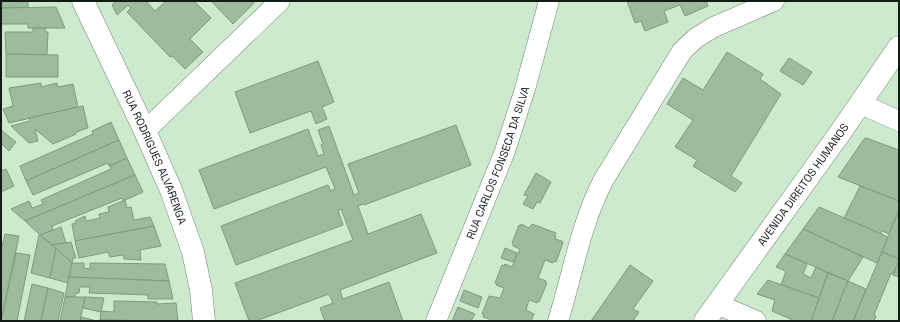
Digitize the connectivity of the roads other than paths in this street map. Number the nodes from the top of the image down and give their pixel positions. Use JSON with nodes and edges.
{"nodes":[{"id":1,"x":83,"y":1,"type":"edge"},
{"id":2,"x":280,"y":1,"type":"edge"},
{"id":3,"x":549,"y":1,"type":"edge"},
{"id":4,"x":774,"y":1,"type":"edge"},
{"id":5,"x":899,"y":47,"type":"edge"},
{"id":6,"x":861,"y":104,"type":"junction"},
{"id":7,"x":899,"y":121,"type":"edge"},
{"id":8,"x":145,"y":131,"type":"junction"},
{"id":9,"x":711,"y":313,"type":"edge"},
{"id":10,"x":204,"y":321,"type":"edge"},
{"id":11,"x":436,"y":321,"type":"edge"},
{"id":12,"x":558,"y":321,"type":"edge"},
{"id":13,"x":756,"y":321,"type":"edge"}],
"edges":[{"from":1,"to":8,"type":"street","name":"RUA RODRIGUES ALVARENGA"},
{"from":2,"to":8,"type":"street"},
{"from":3,"to":11,"type":"street","name":"RUA CARLOS FONSECA DA SILVA"},
{"from":4,"to":12,"type":"street"},
{"from":5,"to":6,"type":"street","name":"AVENIDA DIREITOS HUMANOS"},
{"from":6,"to":7,"type":"street"},
{"from":6,"to":9,"type":"street","name":"AVENIDA DIREITOS HUMANOS"},
{"from":8,"to":10,"type":"street","name":"RUA RODRIGUES ALVARENGA"},
{"from":9,"to":13,"type":"street"}]}
